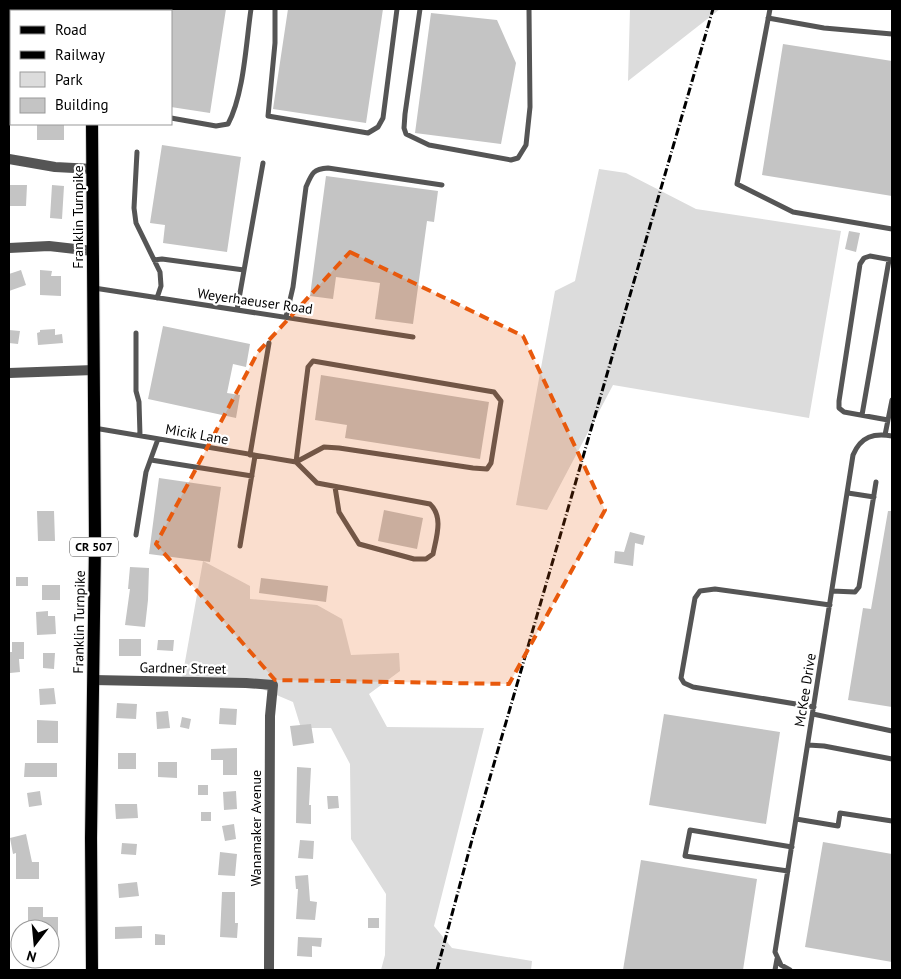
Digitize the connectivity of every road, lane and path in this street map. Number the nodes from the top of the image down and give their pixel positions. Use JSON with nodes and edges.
{"nodes":[{"id":1,"x":251,"y":9,"type":"edge"},
{"id":2,"x":274,"y":9,"type":"edge"},
{"id":3,"x":397,"y":9,"type":"edge"},
{"id":4,"x":420,"y":9,"type":"edge"},
{"id":5,"x":529,"y":9,"type":"edge"},
{"id":6,"x":770,"y":9,"type":"edge"},
{"id":7,"x":768,"y":18,"type":"junction"},
{"id":8,"x":892,"y":34,"type":"edge"},
{"id":9,"x":172,"y":118,"type":"edge"},
{"id":10,"x":92,"y":125,"type":"edge"},
{"id":11,"x":137,"y":152,"type":"dead end"},
{"id":12,"x":9,"y":159,"type":"edge"},
{"id":13,"x":263,"y":163,"type":"dead end"},
{"id":14,"x":93,"y":169,"type":"junction"},
{"id":15,"x":442,"y":185,"type":"dead end"},
{"id":16,"x":892,"y":229,"type":"edge"},
{"id":17,"x":9,"y":248,"type":"edge"},
{"id":18,"x":93,"y":252,"type":"junction"},
{"id":19,"x":154,"y":260,"type":"junction"},
{"id":20,"x":891,"y":260,"type":"edge"},
{"id":21,"x":244,"y":270,"type":"junction"},
{"id":22,"x":93,"y":288,"type":"junction"},
{"id":23,"x":157,"y":298,"type":"junction"},
{"id":24,"x":237,"y":310,"type":"junction"},
{"id":25,"x":286,"y":317,"type":"junction"},
{"id":26,"x":136,"y":333,"type":"dead end"},
{"id":27,"x":413,"y":337,"type":"dead end"},
{"id":28,"x":269,"y":343,"type":"dead end"},
{"id":29,"x":94,"y":370,"type":"junction"},
{"id":30,"x":9,"y":373,"type":"edge"},
{"id":31,"x":892,"y":400,"type":"edge"},
{"id":32,"x":862,"y":415,"type":"junction"},
{"id":33,"x":888,"y":420,"type":"junction"},
{"id":34,"x":94,"y":428,"type":"junction"},
{"id":35,"x":885,"y":435,"type":"junction"},
{"id":36,"x":140,"y":436,"type":"junction"},
{"id":37,"x":892,"y":436,"type":"edge"},
{"id":38,"x":158,"y":439,"type":"junction"},
{"id":39,"x":253,"y":455,"type":"junction"},
{"id":40,"x":150,"y":460,"type":"junction"},
{"id":41,"x":296,"y":462,"type":"junction"},
{"id":42,"x":252,"y":476,"type":"junction"},
{"id":43,"x":876,"y":482,"type":"dead end"},
{"id":44,"x":335,"y":487,"type":"junction"},
{"id":45,"x":848,"y":493,"type":"junction"},
{"id":46,"x":874,"y":498,"type":"junction"},
{"id":47,"x":136,"y":535,"type":"dead end"},
{"id":48,"x":240,"y":546,"type":"dead end"},
{"id":49,"x":832,"y":591,"type":"junction"},
{"id":50,"x":830,"y":605,"type":"junction"},
{"id":51,"x":93,"y":680,"type":"junction"},
{"id":52,"x":273,"y":685,"type":"joint"},
{"id":53,"x":814,"y":707,"type":"junction"},
{"id":54,"x":813,"y":714,"type":"junction"},
{"id":55,"x":892,"y":732,"type":"edge"},
{"id":56,"x":808,"y":745,"type":"junction"},
{"id":57,"x":892,"y":759,"type":"edge"},
{"id":58,"x":796,"y":819,"type":"junction"},
{"id":59,"x":892,"y":821,"type":"edge"},
{"id":60,"x":792,"y":847,"type":"junction"},
{"id":61,"x":788,"y":871,"type":"junction"},
{"id":62,"x":777,"y":958,"type":"junction"},
{"id":63,"x":92,"y":970,"type":"edge"},
{"id":64,"x":268,"y":970,"type":"edge"},
{"id":65,"x":775,"y":970,"type":"edge"},
{"id":66,"x":790,"y":970,"type":"edge"}],
"edges":[{"from":1,"to":9,"type":"lane"},
{"from":2,"to":3,"type":"lane"},
{"from":4,"to":5,"type":"lane"},
{"from":6,"to":7,"type":"lane"},
{"from":7,"to":8,"type":"lane"},
{"from":7,"to":16,"type":"lane"},
{"from":10,"to":14,"type":"main road","name":"Franklin Turnpike","number":"CR 507"},
{"from":11,"to":19,"type":"lane"},
{"from":12,"to":14,"type":"street"},
{"from":13,"to":21,"type":"lane"},
{"from":14,"to":18,"type":"main road","name":"Franklin Turnpike","number":"CR 507"},
{"from":15,"to":25,"type":"lane"},
{"from":17,"to":18,"type":"street"},
{"from":18,"to":22,"type":"main road","name":"Franklin Turnpike","number":"CR 507"},
{"from":19,"to":21,"type":"lane"},
{"from":19,"to":23,"type":"lane"},
{"from":20,"to":32,"type":"lane"},
{"from":20,"to":32,"type":"lane"},
{"from":21,"to":24,"type":"lane"},
{"from":22,"to":23,"type":"lane","name":"Weyerhaeuser Road"},
{"from":22,"to":29,"type":"main road","name":"Franklin Turnpike","number":"CR 507"},
{"from":23,"to":24,"type":"lane","name":"Weyerhaeuser Road"},
{"from":24,"to":25,"type":"lane","name":"Weyerhaeuser Road"},
{"from":25,"to":27,"type":"lane","name":"Weyerhaeuser Road"},
{"from":26,"to":36,"type":"lane"},
{"from":28,"to":39,"type":"lane"},
{"from":29,"to":30,"type":"street"},
{"from":29,"to":34,"type":"main road","name":"Franklin Turnpike","number":"CR 507"},
{"from":31,"to":33,"type":"lane"},
{"from":32,"to":33,"type":"lane"},
{"from":33,"to":35,"type":"lane"},
{"from":34,"to":36,"type":"lane","name":"Micik Lane"},
{"from":34,"to":51,"type":"main road","name":"Franklin Turnpike","number":"CR 507"},
{"from":35,"to":37,"type":"lane","name":"McKee Drive"},
{"from":35,"to":45,"type":"lane","name":"McKee Drive"},
{"from":36,"to":38,"type":"lane","name":"Micik Lane"},
{"from":38,"to":39,"type":"lane","name":"Micik Lane"},
{"from":38,"to":40,"type":"lane"},
{"from":39,"to":41,"type":"lane","name":"Micik Lane"},
{"from":39,"to":42,"type":"lane"},
{"from":40,"to":42,"type":"lane"},
{"from":40,"to":47,"type":"lane"},
{"from":41,"to":41,"type":"lane"},
{"from":41,"to":44,"type":"lane"},
{"from":42,"to":48,"type":"lane"},
{"from":43,"to":46,"type":"lane"},
{"from":44,"to":44,"type":"lane"},
{"from":45,"to":46,"type":"lane"},
{"from":45,"to":49,"type":"lane","name":"McKee Drive"},
{"from":46,"to":49,"type":"lane"},
{"from":49,"to":50,"type":"lane","name":"McKee Drive"},
{"from":50,"to":53,"type":"lane","name":"McKee Drive"},
{"from":50,"to":53,"type":"lane"},
{"from":51,"to":52,"type":"street","name":"Gardner Street"},
{"from":51,"to":63,"type":"main road","name":"Franklin Turnpike","number":"CR 507"},
{"from":52,"to":64,"type":"street","name":"Wanamaker Avenue"},
{"from":53,"to":54,"type":"lane","name":"McKee Drive"},
{"from":54,"to":55,"type":"lane"},
{"from":54,"to":56,"type":"lane","name":"McKee Drive"},
{"from":56,"to":57,"type":"lane"},
{"from":56,"to":58,"type":"lane","name":"McKee Drive"},
{"from":58,"to":59,"type":"lane"},
{"from":58,"to":60,"type":"lane","name":"McKee Drive"},
{"from":60,"to":61,"type":"lane","name":"McKee Drive"},
{"from":60,"to":61,"type":"lane"},
{"from":61,"to":62,"type":"lane","name":"McKee Drive"},
{"from":62,"to":65,"type":"lane","name":"McKee Drive"},
{"from":62,"to":66,"type":"lane"}]}
